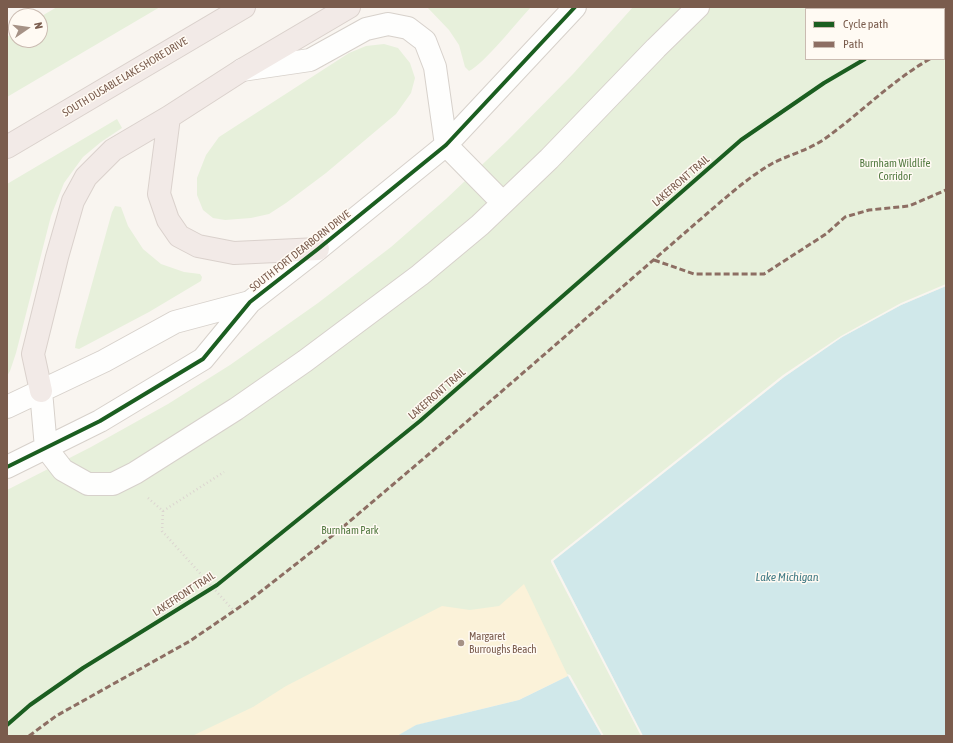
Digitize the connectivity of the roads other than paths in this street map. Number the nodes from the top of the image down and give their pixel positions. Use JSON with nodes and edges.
{"nodes":[{"id":1,"x":244,"y":7,"type":"edge"},
{"id":2,"x":349,"y":7,"type":"edge"},
{"id":3,"x":575,"y":7,"type":"edge"},
{"id":4,"x":698,"y":7,"type":"edge"},
{"id":5,"x":242,"y":70,"type":"junction"},
{"id":6,"x":169,"y":117,"type":"junction"},
{"id":7,"x":446,"y":145,"type":"junction"},
{"id":8,"x":7,"y":147,"type":"edge"},
{"id":9,"x":503,"y":203,"type":"junction"},
{"id":10,"x":318,"y":249,"type":"junction"},
{"id":11,"x":250,"y":302,"type":"junction"},
{"id":12,"x":40,"y":391,"type":"junction"},
{"id":13,"x":7,"y":407,"type":"edge"},
{"id":14,"x":46,"y":448,"type":"junction"},
{"id":15,"x":7,"y":467,"type":"edge"}],
"edges":[{"from":1,"to":8,"type":"highway","name":"SOUTH DUSABLE LAKE SHORE DRIVE"},
{"from":2,"to":5,"type":"highway"},
{"from":3,"to":7,"type":"street","name":"SOUTH FORT DEARBORN DRIVE"},
{"from":4,"to":9,"type":"street"},
{"from":5,"to":6,"type":"highway"},
{"from":5,"to":7,"type":"street"},
{"from":6,"to":10,"type":"highway"},
{"from":6,"to":12,"type":"highway"},
{"from":7,"to":9,"type":"street"},
{"from":7,"to":10,"type":"street","name":"SOUTH FORT DEARBORN DRIVE"},
{"from":9,"to":14,"type":"street"},
{"from":10,"to":11,"type":"street","name":"SOUTH FORT DEARBORN DRIVE"},
{"from":11,"to":12,"type":"street","name":"SOUTH FORT DEARBORN DRIVE"},
{"from":11,"to":14,"type":"street","name":"SOUTH FORT DEARBORN DRIVE"},
{"from":12,"to":13,"type":"street","name":"SOUTH FORT DEARBORN DRIVE"},
{"from":12,"to":14,"type":"street"},
{"from":14,"to":15,"type":"street","name":"SOUTH FORT DEARBORN DRIVE"}]}
